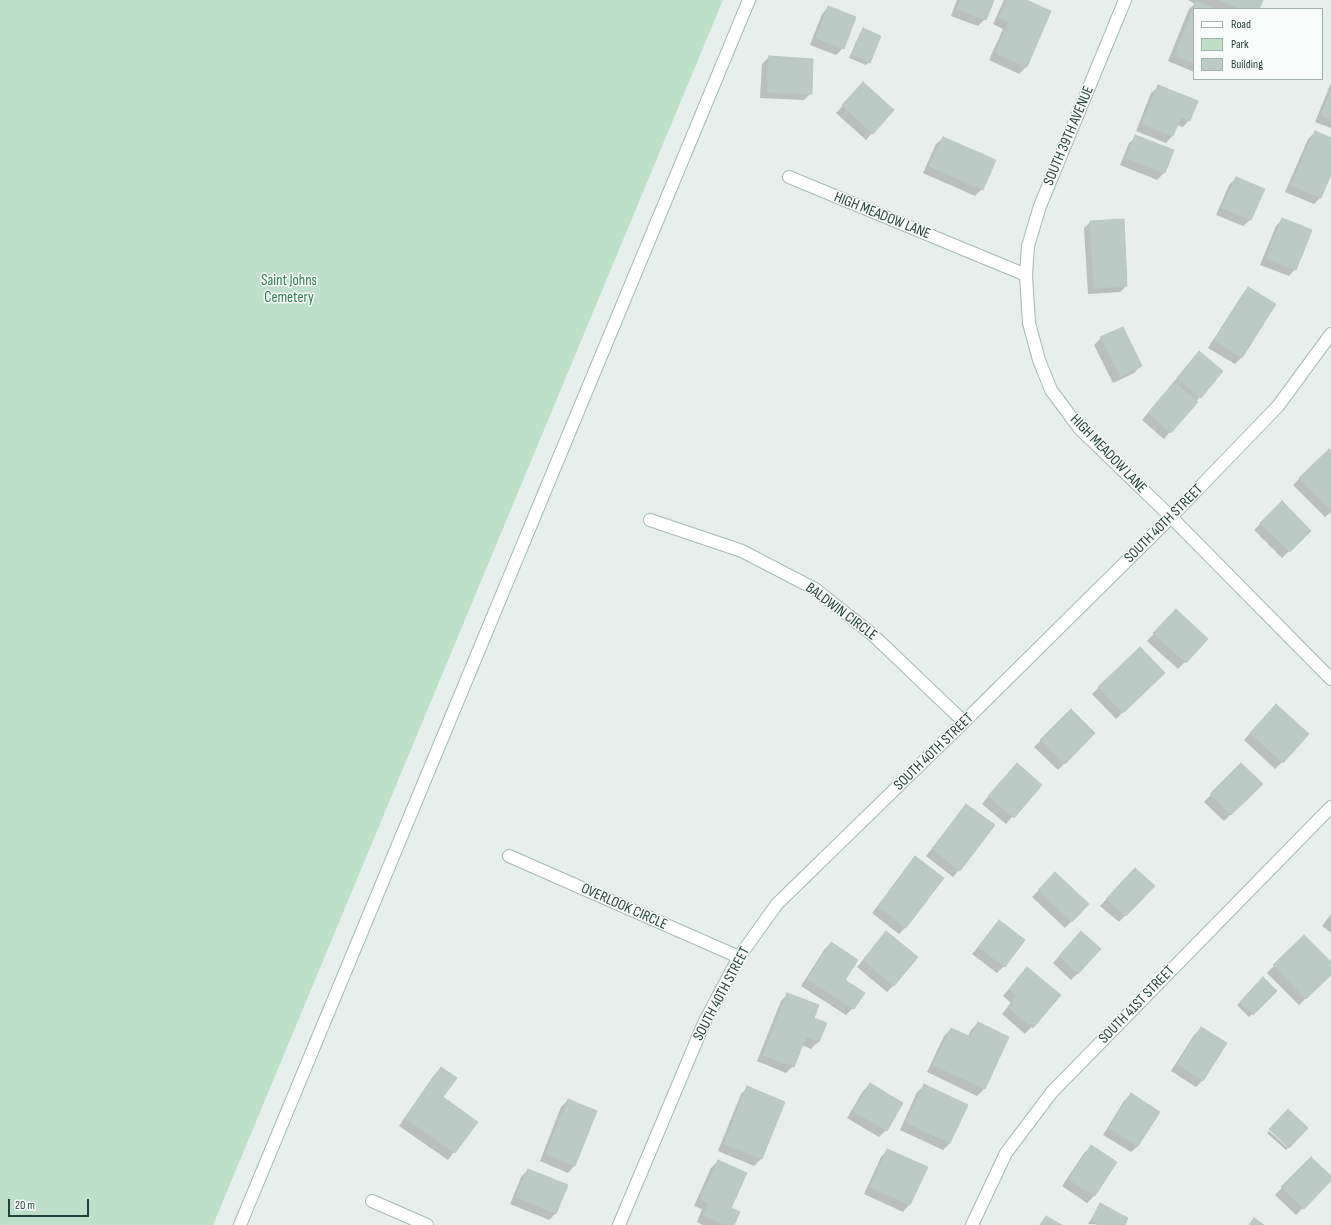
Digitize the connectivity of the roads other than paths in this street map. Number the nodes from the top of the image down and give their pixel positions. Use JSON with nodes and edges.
{"nodes":[{"id":1,"x":749,"y":0,"type":"edge"},
{"id":2,"x":1125,"y":0,"type":"edge"},
{"id":3,"x":789,"y":177,"type":"dead end"},
{"id":4,"x":1026,"y":275,"type":"junction"},
{"id":5,"x":1331,"y":334,"type":"edge"},
{"id":6,"x":1171,"y":517,"type":"junction"},
{"id":7,"x":650,"y":520,"type":"dead end"},
{"id":8,"x":1331,"y":679,"type":"edge"},
{"id":9,"x":964,"y":722,"type":"junction"},
{"id":10,"x":1331,"y":807,"type":"edge"},
{"id":11,"x":509,"y":856,"type":"dead end"},
{"id":12,"x":739,"y":957,"type":"junction"},
{"id":13,"x":372,"y":1201,"type":"dead end"},
{"id":14,"x":240,"y":1225,"type":"edge"},
{"id":15,"x":427,"y":1225,"type":"edge"},
{"id":16,"x":619,"y":1225,"type":"edge"},
{"id":17,"x":972,"y":1225,"type":"edge"}],
"edges":[{"from":1,"to":14,"type":"street"},
{"from":2,"to":4,"type":"street","name":"SOUTH 39TH AVENUE"},
{"from":3,"to":4,"type":"street","name":"HIGH MEADOW LANE"},
{"from":4,"to":6,"type":"street","name":"HIGH MEADOW LANE"},
{"from":5,"to":6,"type":"street","name":"SOUTH 40TH STREET"},
{"from":6,"to":8,"type":"street","name":"HIGH MEADOW LANE"},
{"from":6,"to":9,"type":"street","name":"SOUTH 40TH STREET"},
{"from":7,"to":9,"type":"street","name":"BALDWIN CIRCLE"},
{"from":9,"to":12,"type":"street","name":"SOUTH 40TH STREET"},
{"from":10,"to":17,"type":"street","name":"SOUTH 41ST STREET"},
{"from":11,"to":12,"type":"street","name":"OVERLOOK CIRCLE"},
{"from":12,"to":16,"type":"street","name":"SOUTH 40TH STREET"},
{"from":13,"to":15,"type":"street"}]}
